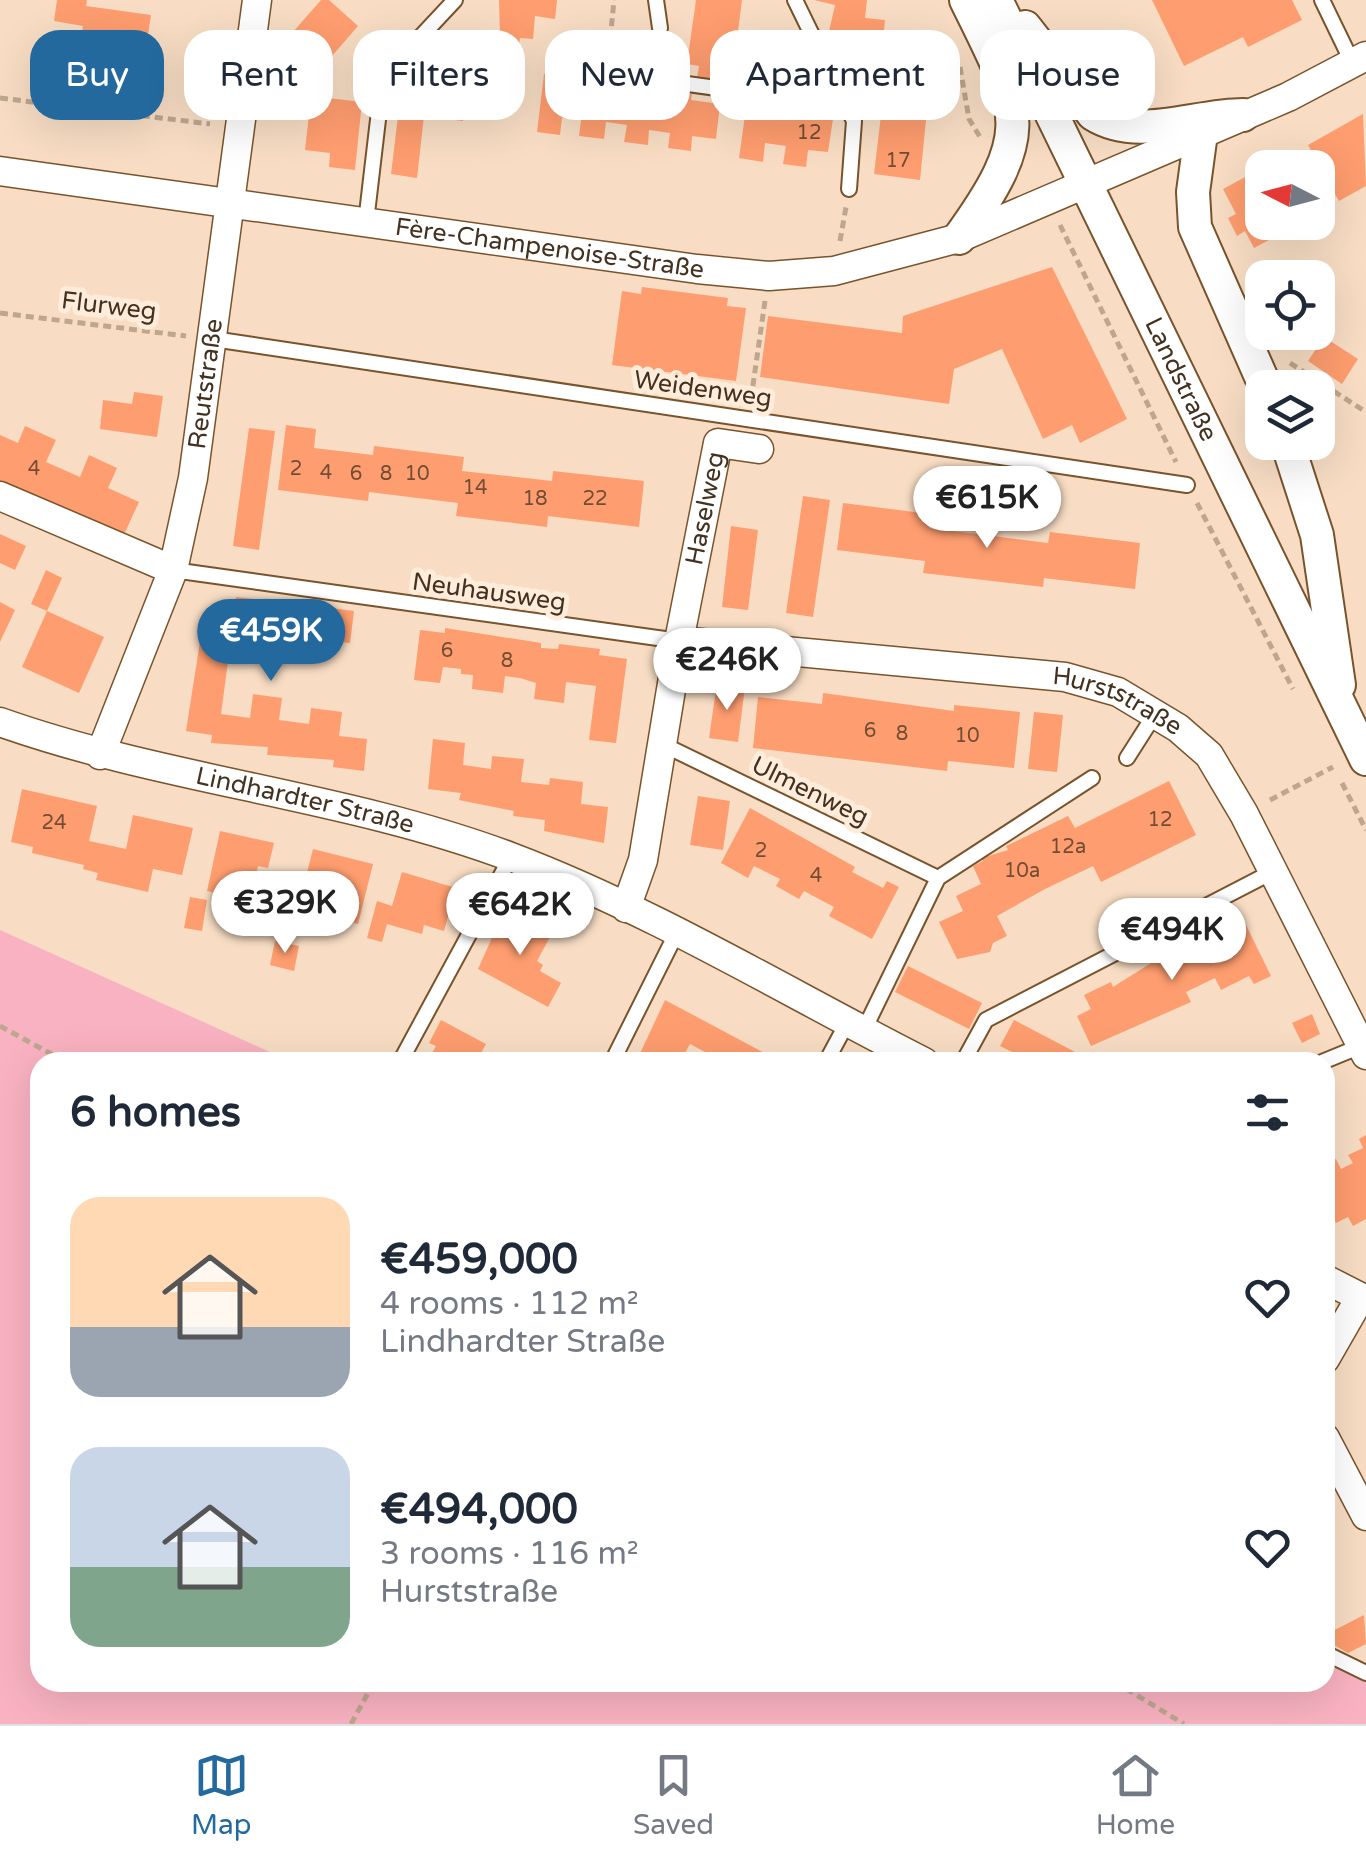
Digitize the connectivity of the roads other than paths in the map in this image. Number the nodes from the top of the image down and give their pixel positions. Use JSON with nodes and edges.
{"nodes":[{"id":1,"x":257,"y":0,"type":"edge"},
{"id":2,"x":455,"y":0,"type":"edge"},
{"id":3,"x":656,"y":0,"type":"edge"},
{"id":4,"x":796,"y":0,"type":"edge"},
{"id":5,"x":966,"y":0,"type":"edge"},
{"id":6,"x":996,"y":0,"type":"edge"},
{"id":7,"x":1004,"y":0,"type":"edge"},
{"id":8,"x":1322,"y":0,"type":"edge"},
{"id":9,"x":660,"y":28,"type":"dead end"},
{"id":10,"x":810,"y":30,"type":"edge"},
{"id":11,"x":1360,"y":61,"type":"edge"},
{"id":12,"x":1244,"y":116,"type":"junction"},
{"id":13,"x":854,"y":120,"type":"edge"},
{"id":14,"x":1201,"y":134,"type":"junction"},
{"id":15,"x":0,"y":171,"type":"edge"},
{"id":16,"x":1088,"y":184,"type":"junction"},
{"id":17,"x":848,"y":189,"type":"road end"},
{"id":18,"x":231,"y":202,"type":"junction"},
{"id":19,"x":366,"y":222,"type":"junction"},
{"id":20,"x":959,"y":238,"type":"junction"},
{"id":21,"x":213,"y":339,"type":"junction"},
{"id":22,"x":1258,"y":370,"type":"edge"},
{"id":23,"x":758,"y":449,"type":"dead end"},
{"id":24,"x":1294,"y":460,"type":"edge"},
{"id":25,"x":1188,"y":484,"type":"road end"},
{"id":26,"x":0,"y":496,"type":"edge"},
{"id":27,"x":173,"y":570,"type":"junction"},
{"id":28,"x":679,"y":641,"type":"junction"},
{"id":29,"x":1155,"y":714,"type":"junction"},
{"id":30,"x":1344,"y":714,"type":"junction"},
{"id":31,"x":0,"y":722,"type":"edge"},
{"id":32,"x":662,"y":744,"type":"junction"},
{"id":33,"x":100,"y":755,"type":"junction"},
{"id":34,"x":1127,"y":758,"type":"dead end"},
{"id":35,"x":1366,"y":759,"type":"edge"},
{"id":36,"x":1092,"y":778,"type":"dead end"},
{"id":37,"x":511,"y":857,"type":"junction"},
{"id":38,"x":1272,"y":872,"type":"junction"},
{"id":39,"x":938,"y":878,"type":"junction"},
{"id":40,"x":626,"y":908,"type":"junction"},
{"id":41,"x":676,"y":934,"type":"junction"},
{"id":42,"x":855,"y":1027,"type":"junction"},
{"id":43,"x":1364,"y":1050,"type":"edge"},
{"id":44,"x":405,"y":1052,"type":"edge"},
{"id":45,"x":617,"y":1052,"type":"edge"},
{"id":46,"x":834,"y":1052,"type":"edge"},
{"id":47,"x":904,"y":1052,"type":"edge"},
{"id":48,"x":968,"y":1052,"type":"edge"},
{"id":49,"x":1335,"y":1058,"type":"edge"},
{"id":50,"x":1335,"y":1284,"type":"edge"},
{"id":51,"x":1363,"y":1299,"type":"edge"},
{"id":52,"x":1335,"y":1343,"type":"edge"},
{"id":53,"x":1335,"y":1457,"type":"edge"},
{"id":54,"x":1366,"y":1516,"type":"edge"},
{"id":55,"x":1335,"y":1657,"type":"edge"},
{"id":56,"x":1366,"y":1673,"type":"edge"}],
"edges":[{"from":1,"to":18,"type":"street","name":"Reutstraße"},
{"from":2,"to":19,"type":"lane"},
{"from":3,"to":9,"type":"lane"},
{"from":4,"to":10,"type":"lane"},
{"from":5,"to":20,"type":"street"},
{"from":6,"to":16,"type":"street","name":"Landstraße"},
{"from":7,"to":12,"type":"street"},
{"from":8,"to":11,"type":"lane"},
{"from":11,"to":12,"type":"street","name":"Fère-Champenoise-Straße"},
{"from":12,"to":14,"type":"street","name":"Fère-Champenoise-Straße"},
{"from":13,"to":17,"type":"lane"},
{"from":14,"to":16,"type":"street","name":"Fère-Champenoise-Straße"},
{"from":14,"to":22,"type":"street"},
{"from":15,"to":18,"type":"street","name":"Fère-Champenoise-Straße"},
{"from":16,"to":20,"type":"street","name":"Fère-Champenoise-Straße"},
{"from":16,"to":30,"type":"street","name":"Landstraße"},
{"from":18,"to":19,"type":"street","name":"Fère-Champenoise-Straße"},
{"from":18,"to":21,"type":"street","name":"Reutstraße"},
{"from":19,"to":20,"type":"street","name":"Fère-Champenoise-Straße"},
{"from":21,"to":25,"type":"lane","name":"Weidenweg"},
{"from":21,"to":27,"type":"street","name":"Reutstraße"},
{"from":23,"to":28,"type":"street","name":"Haselweg"},
{"from":24,"to":30,"type":"street"},
{"from":26,"to":27,"type":"street"},
{"from":27,"to":28,"type":"lane","name":"Neuhausweg"},
{"from":27,"to":33,"type":"street","name":"Reutstraße"},
{"from":28,"to":29,"type":"street","name":"Hurststraße"},
{"from":28,"to":32,"type":"street","name":"Haselweg"},
{"from":29,"to":34,"type":"lane"},
{"from":29,"to":38,"type":"street","name":"Hurststraße"},
{"from":30,"to":35,"type":"street","name":"Landstraße"},
{"from":31,"to":33,"type":"street","name":"Lindhardter Straße"},
{"from":32,"to":39,"type":"lane","name":"Ulmenweg"},
{"from":32,"to":40,"type":"street","name":"Haselweg"},
{"from":33,"to":37,"type":"street","name":"Lindhardter Straße"},
{"from":36,"to":39,"type":"lane"},
{"from":37,"to":40,"type":"street","name":"Lindhardter Straße"},
{"from":37,"to":44,"type":"lane"},
{"from":38,"to":43,"type":"street","name":"Hurststraße"},
{"from":38,"to":48,"type":"lane"},
{"from":39,"to":42,"type":"lane"},
{"from":40,"to":41,"type":"street","name":"Lindhardter Straße"},
{"from":41,"to":42,"type":"street","name":"Lindhardter Straße"},
{"from":41,"to":45,"type":"lane"},
{"from":42,"to":46,"type":"lane"},
{"from":42,"to":47,"type":"street","name":"Lindhardter Straße"},
{"from":43,"to":49,"type":"lane"},
{"from":50,"to":51,"type":"street"},
{"from":51,"to":52,"type":"street"},
{"from":53,"to":54,"type":"street"},
{"from":55,"to":56,"type":"lane"}]}
